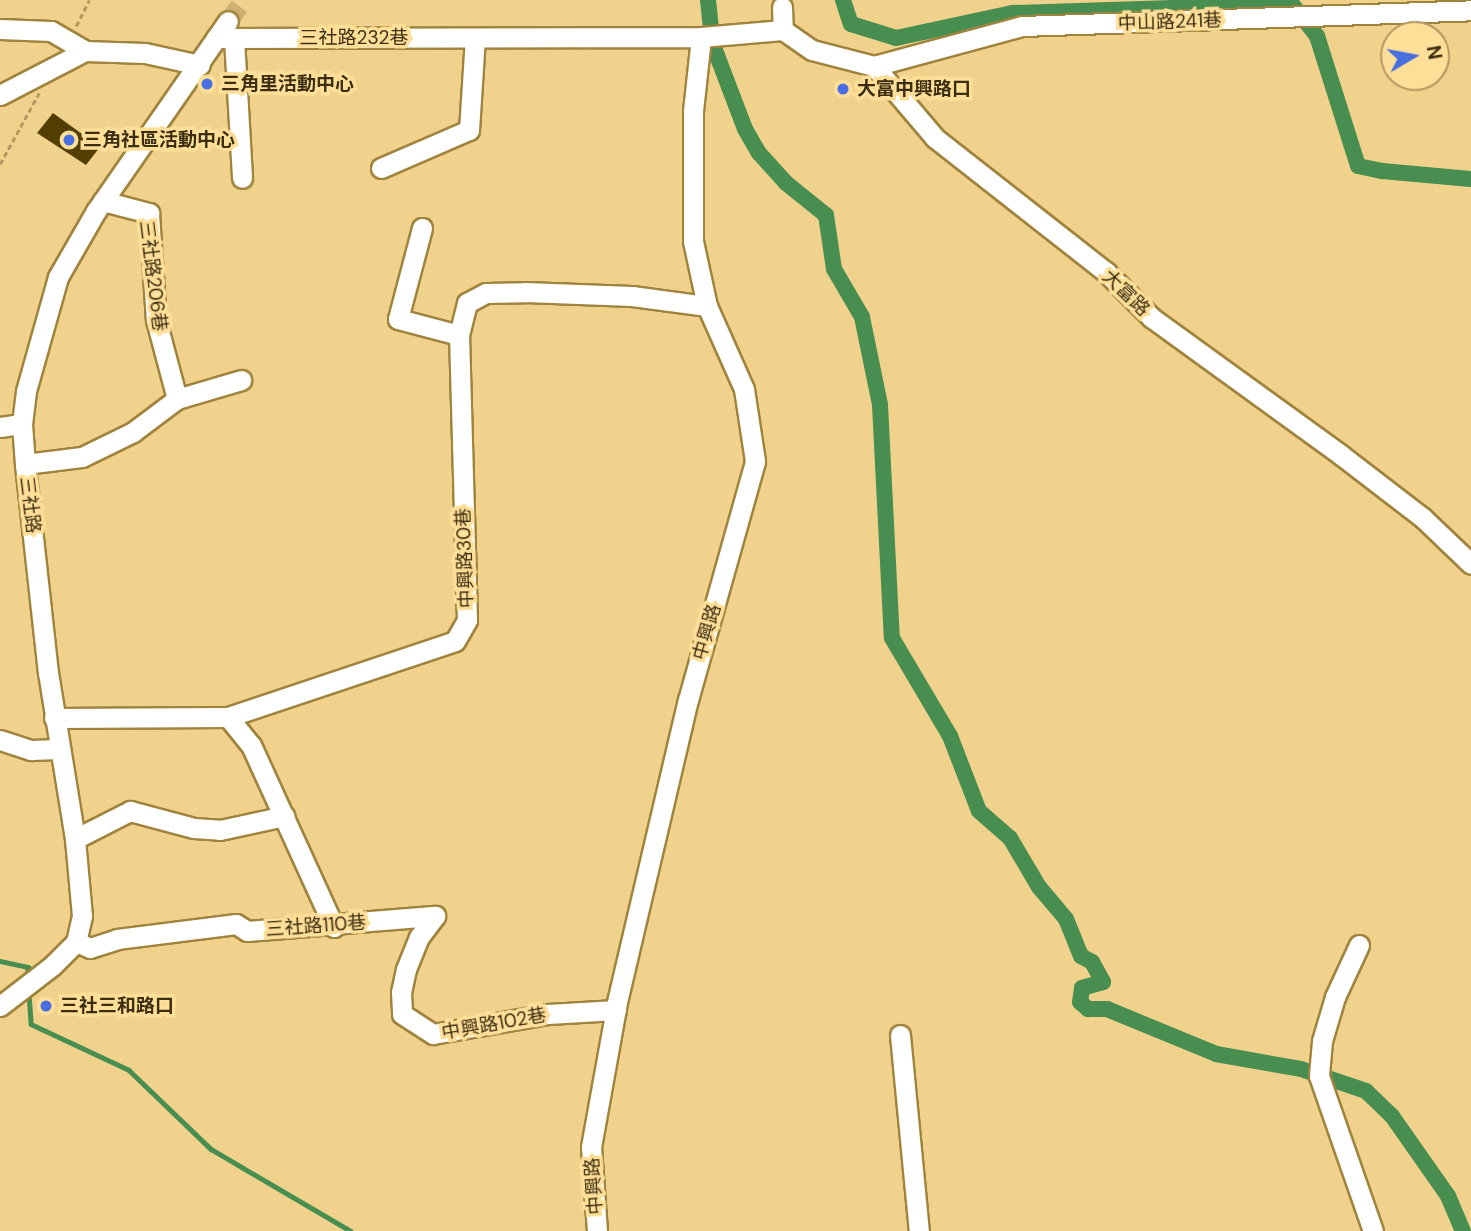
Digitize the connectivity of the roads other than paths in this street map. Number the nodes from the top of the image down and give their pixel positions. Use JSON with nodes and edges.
{"nodes":[{"id":1,"x":782,"y":7,"type":"dead end"},
{"id":2,"x":1471,"y":10,"type":"edge"},
{"id":3,"x":0,"y":29,"type":"edge"},
{"id":4,"x":783,"y":30,"type":"junction"},
{"id":5,"x":226,"y":32,"type":"junction"},
{"id":6,"x":701,"y":37,"type":"junction"},
{"id":7,"x":475,"y":38,"type":"junction"},
{"id":8,"x":85,"y":51,"type":"junction"},
{"id":9,"x":200,"y":65,"type":"junction"},
{"id":10,"x":874,"y":66,"type":"junction"},
{"id":11,"x":1,"y":92,"type":"edge"},
{"id":12,"x":382,"y":168,"type":"dead end"},
{"id":13,"x":242,"y":178,"type":"dead end"},
{"id":14,"x":103,"y":201,"type":"junction"},
{"id":15,"x":422,"y":228,"type":"dead end"},
{"id":16,"x":707,"y":306,"type":"junction"},
{"id":17,"x":459,"y":335,"type":"junction"},
{"id":18,"x":241,"y":380,"type":"dead end"},
{"id":19,"x":177,"y":399,"type":"junction"},
{"id":20,"x":22,"y":425,"type":"junction"},
{"id":21,"x":0,"y":427,"type":"edge"},
{"id":22,"x":25,"y":464,"type":"junction"},
{"id":23,"x":1471,"y":564,"type":"edge"},
{"id":24,"x":229,"y":717,"type":"junction"},
{"id":25,"x":54,"y":718,"type":"junction"},
{"id":26,"x":0,"y":740,"type":"edge"},
{"id":27,"x":58,"y":749,"type":"junction"},
{"id":28,"x":285,"y":816,"type":"junction"},
{"id":29,"x":75,"y":839,"type":"junction"},
{"id":30,"x":435,"y":916,"type":"joint"},
{"id":31,"x":334,"y":927,"type":"junction"},
{"id":32,"x":76,"y":942,"type":"junction"},
{"id":33,"x":1359,"y":945,"type":"dead end"},
{"id":34,"x":0,"y":1006,"type":"edge"},
{"id":35,"x":615,"y":1010,"type":"junction"},
{"id":36,"x":900,"y":1035,"type":"dead end"},
{"id":37,"x":597,"y":1231,"type":"edge"},
{"id":38,"x":919,"y":1231,"type":"edge"},
{"id":39,"x":1374,"y":1231,"type":"edge"}],
"edges":[{"from":1,"to":4,"type":"street"},
{"from":2,"to":10,"type":"street","name":"中山路241巷"},
{"from":3,"to":8,"type":"street"},
{"from":4,"to":6,"type":"street"},
{"from":4,"to":10,"type":"street"},
{"from":5,"to":7,"type":"street","name":"三社路232巷"},
{"from":5,"to":9,"type":"street","name":"三社路"},
{"from":5,"to":13,"type":"street"},
{"from":6,"to":7,"type":"street","name":"三社路232巷"},
{"from":6,"to":16,"type":"street","name":"中興路"},
{"from":7,"to":12,"type":"street"},
{"from":8,"to":9,"type":"street"},
{"from":8,"to":11,"type":"street"},
{"from":9,"to":14,"type":"street","name":"三社路"},
{"from":10,"to":23,"type":"street","name":"大富路"},
{"from":14,"to":19,"type":"street","name":"三社路206巷"},
{"from":14,"to":20,"type":"street","name":"三社路"},
{"from":15,"to":17,"type":"street"},
{"from":16,"to":17,"type":"street","name":"中興路30巷"},
{"from":16,"to":35,"type":"street","name":"中興路"},
{"from":17,"to":24,"type":"street","name":"中興路30巷"},
{"from":18,"to":19,"type":"street"},
{"from":19,"to":22,"type":"street"},
{"from":20,"to":21,"type":"street"},
{"from":20,"to":22,"type":"street","name":"三社路"},
{"from":22,"to":25,"type":"street","name":"三社路"},
{"from":24,"to":25,"type":"street","name":"中興路30巷"},
{"from":24,"to":28,"type":"street"},
{"from":25,"to":27,"type":"street","name":"三社路"},
{"from":26,"to":27,"type":"street"},
{"from":27,"to":29,"type":"street","name":"三社路"},
{"from":28,"to":29,"type":"street"},
{"from":28,"to":31,"type":"street"},
{"from":29,"to":32,"type":"street","name":"三社路"},
{"from":30,"to":31,"type":"street","name":"三社路110巷"},
{"from":30,"to":35,"type":"street","name":"中興路102巷"},
{"from":31,"to":32,"type":"street","name":"三社路110巷"},
{"from":32,"to":34,"type":"street"},
{"from":33,"to":39,"type":"street"},
{"from":35,"to":37,"type":"street","name":"中興路"},
{"from":36,"to":38,"type":"street"}]}
